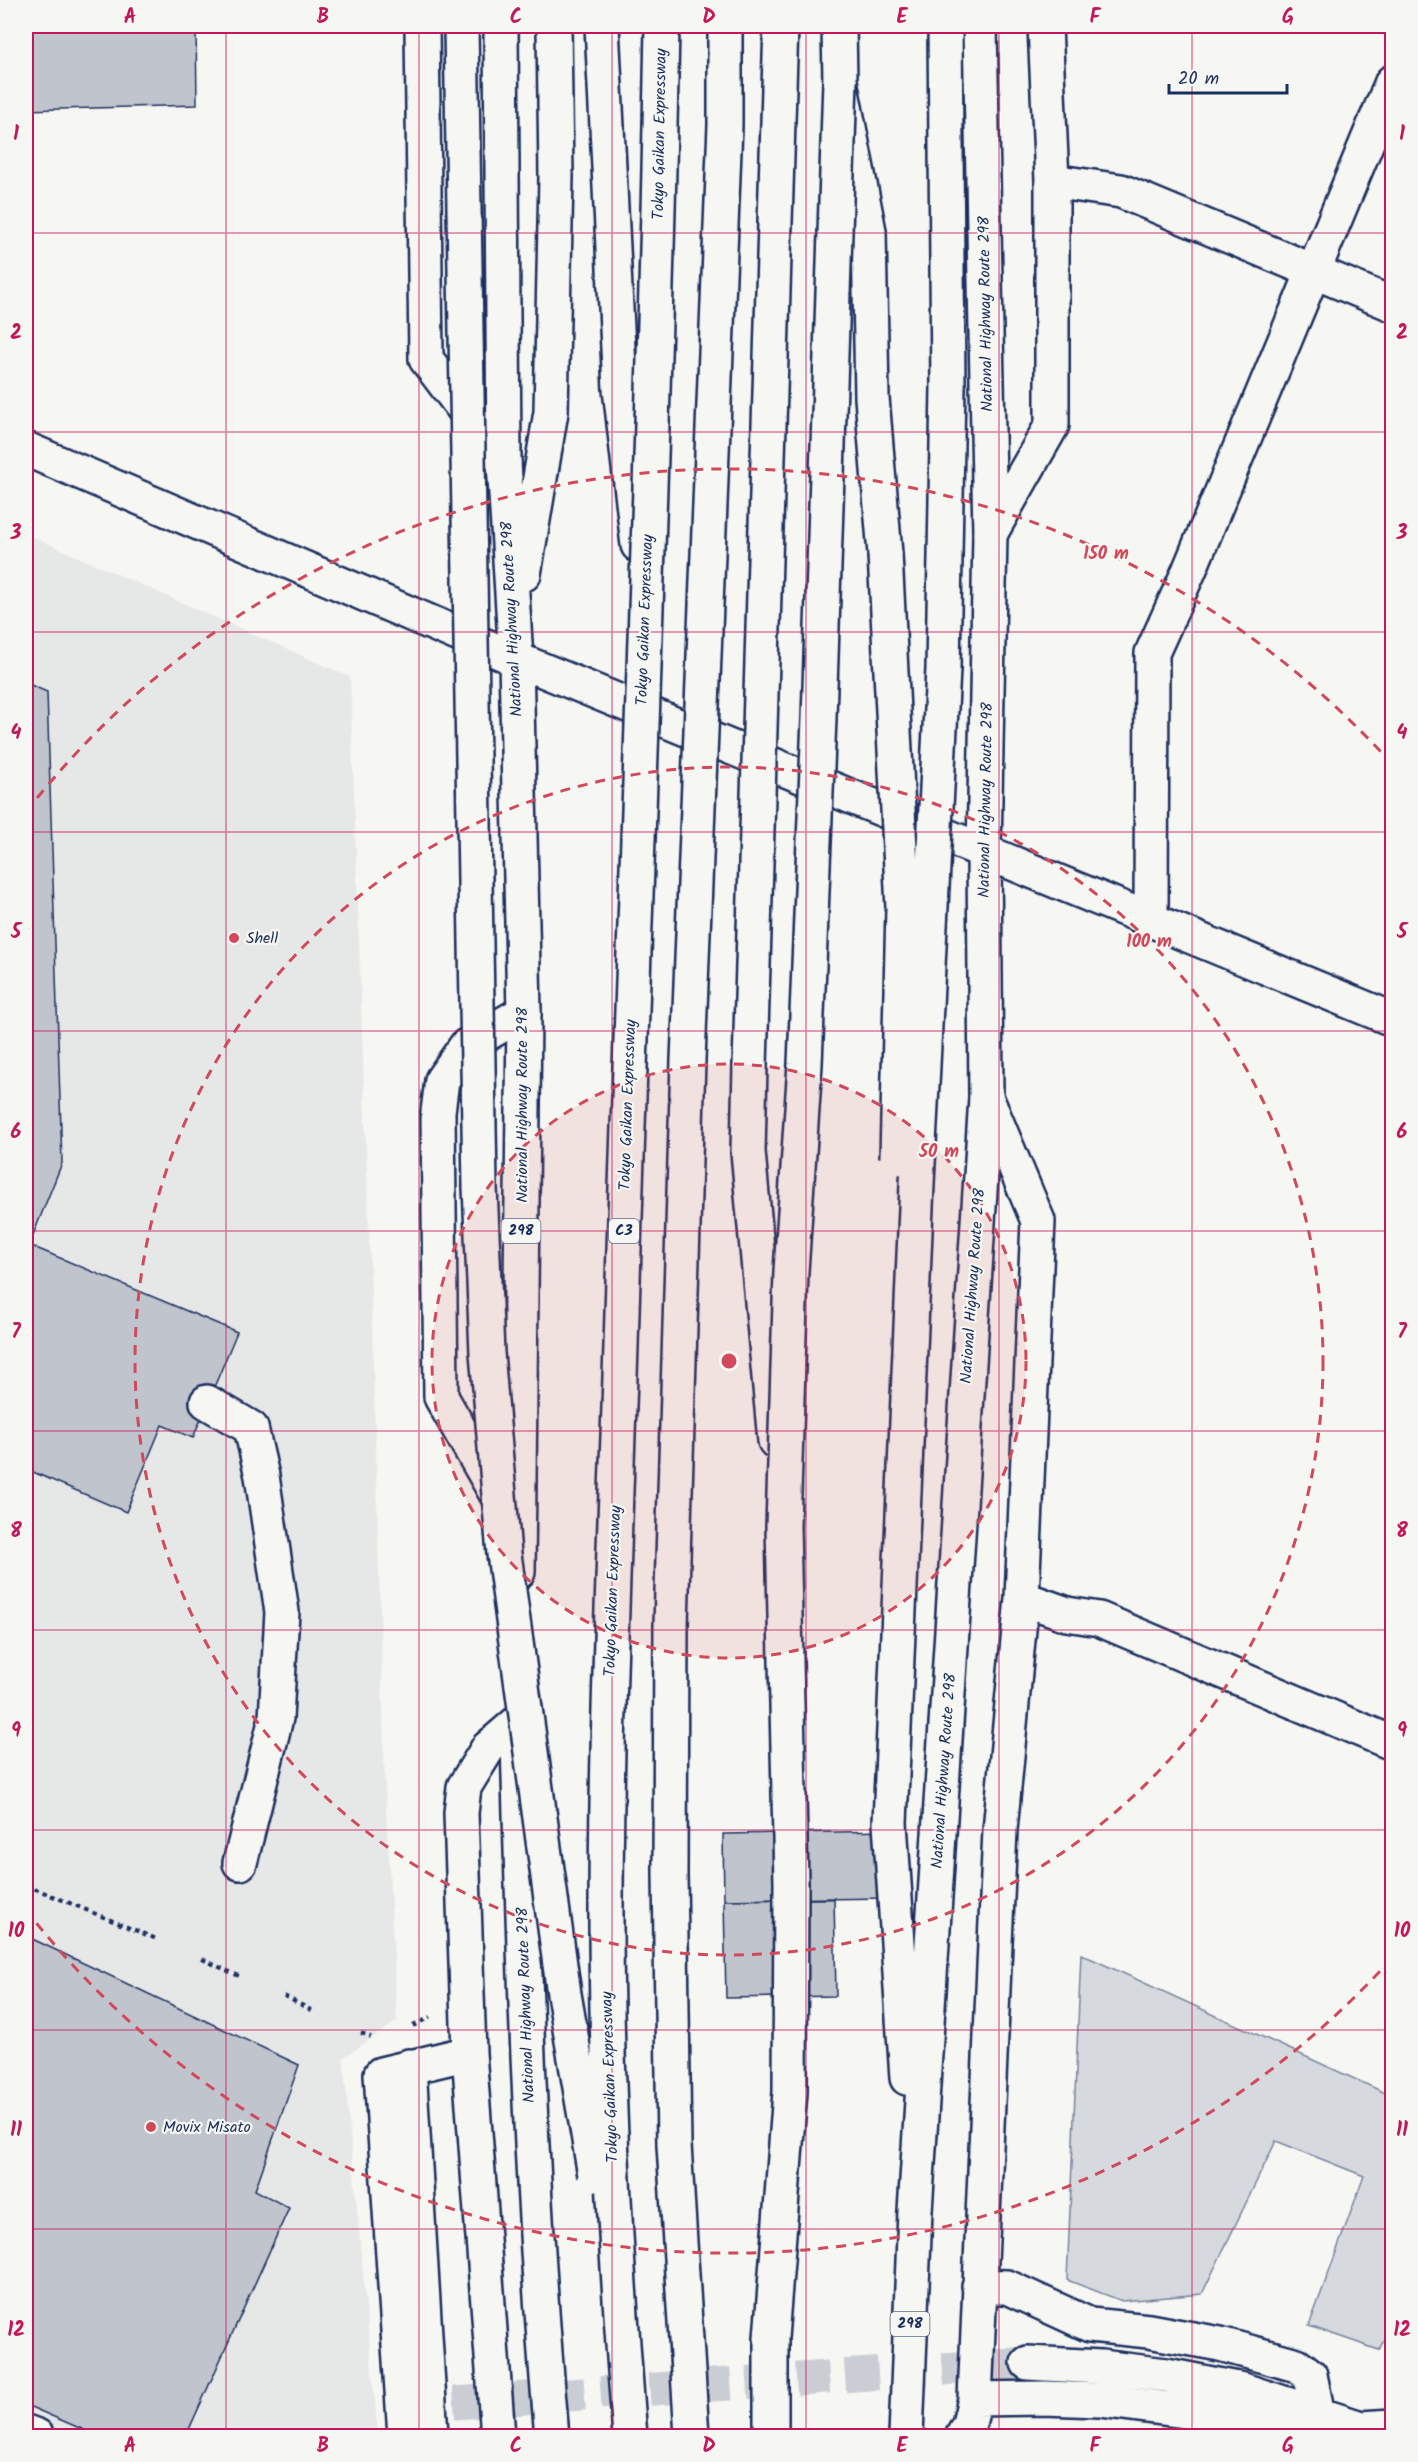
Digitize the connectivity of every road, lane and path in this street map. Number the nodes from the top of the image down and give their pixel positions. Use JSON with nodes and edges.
{"nodes":[{"id":1,"x":422,"y":26,"type":"edge"},
{"id":2,"x":461,"y":26,"type":"edge"},
{"id":3,"x":501,"y":26,"type":"edge"},
{"id":4,"x":554,"y":26,"type":"edge"},
{"id":5,"x":602,"y":26,"type":"edge"},
{"id":6,"x":662,"y":26,"type":"edge"},
{"id":7,"x":725,"y":26,"type":"edge"},
{"id":8,"x":781,"y":26,"type":"edge"},
{"id":9,"x":839,"y":26,"type":"edge"},
{"id":10,"x":945,"y":26,"type":"edge"},
{"id":11,"x":980,"y":26,"type":"edge"},
{"id":12,"x":1045,"y":26,"type":"edge"},
{"id":13,"x":840,"y":81,"type":"junction"},
{"id":14,"x":1392,"y":82,"type":"edge"},
{"id":15,"x":1052,"y":181,"type":"junction"},
{"id":16,"x":1314,"y":272,"type":"junction"},
{"id":17,"x":1392,"y":304,"type":"edge"},
{"id":18,"x":26,"y":449,"type":"edge"},
{"id":19,"x":504,"y":462,"type":"junction"},
{"id":20,"x":990,"y":534,"type":"junction"},
{"id":21,"x":646,"y":606,"type":"junction"},
{"id":22,"x":515,"y":645,"type":"junction"},
{"id":23,"x":984,"y":853,"type":"junction"},
{"id":24,"x":1151,"y":918,"type":"junction"},
{"id":25,"x":524,"y":1012,"type":"junction"},
{"id":26,"x":1392,"y":1019,"type":"edge"},
{"id":27,"x":986,"y":1097,"type":"junction"},
{"id":28,"x":907,"y":1184,"type":"junction"},
{"id":29,"x":207,"y":1402,"type":"dead end"},
{"id":30,"x":783,"y":1526,"type":"junction"},
{"id":31,"x":518,"y":1532,"type":"junction"},
{"id":32,"x":1022,"y":1598,"type":"junction"},
{"id":33,"x":517,"y":1723,"type":"junction"},
{"id":34,"x":1392,"y":1743,"type":"edge"},
{"id":35,"x":240,"y":1863,"type":"dead end"},
{"id":36,"x":26,"y":1885,"type":"edge"},
{"id":37,"x":159,"y":1940,"type":"dead end"},
{"id":38,"x":202,"y":1959,"type":"dead end"},
{"id":39,"x":241,"y":1977,"type":"dead end"},
{"id":40,"x":284,"y":1996,"type":"dead end"},
{"id":41,"x":313,"y":2011,"type":"dead end"},
{"id":42,"x":469,"y":2053,"type":"junction"},
{"id":43,"x":409,"y":2066,"type":"junction"},
{"id":44,"x":915,"y":2211,"type":"junction"},
{"id":45,"x":979,"y":2286,"type":"junction"},
{"id":46,"x":621,"y":2319,"type":"junction"},
{"id":47,"x":1028,"y":2363,"type":"tunnel mouth"},
{"id":48,"x":975,"y":2398,"type":"junction"},
{"id":49,"x":1318,"y":2415,"type":"junction"},
{"id":50,"x":1370,"y":2430,"type":"edge"},
{"id":51,"x":26,"y":2432,"type":"edge"},
{"id":52,"x":37,"y":2436,"type":"edge"},
{"id":53,"x":405,"y":2436,"type":"edge"},
{"id":54,"x":431,"y":2436,"type":"edge"},
{"id":55,"x":498,"y":2436,"type":"edge"},
{"id":56,"x":552,"y":2436,"type":"edge"},
{"id":57,"x":630,"y":2436,"type":"edge"},
{"id":58,"x":692,"y":2436,"type":"edge"},
{"id":59,"x":771,"y":2436,"type":"edge"},
{"id":60,"x":906,"y":2436,"type":"edge"},
{"id":61,"x":962,"y":2436,"type":"edge"}],
"edges":[{"from":1,"to":19,"type":"main road"},
{"from":2,"to":46,"type":"main road","bridge":true},
{"from":3,"to":19,"type":"main road","name":"National Highway Route 298","number":"298"},
{"from":4,"to":22,"type":"main road"},
{"from":5,"to":21,"type":"main road","bridge":true},
{"from":6,"to":21,"type":"main road","name":"Tokyo Gaikan Expressway","number":"C3","bridge":true},
{"from":7,"to":58,"type":"main road","bridge":true},
{"from":8,"to":30,"type":"main road","bridge":true},
{"from":9,"to":13,"type":"main road"},
{"from":10,"to":28,"type":"main road","bridge":true},
{"from":11,"to":20,"type":"main road","name":"National Highway Route 298","number":"298"},
{"from":12,"to":15,"type":"main road"},
{"from":13,"to":28,"type":"main road","bridge":true},
{"from":13,"to":30,"type":"main road","bridge":true},
{"from":14,"to":16,"type":"main road"},
{"from":15,"to":16,"type":"main road"},
{"from":15,"to":20,"type":"main road"},
{"from":16,"to":17,"type":"main road"},
{"from":16,"to":24,"type":"main road"},
{"from":18,"to":22,"type":"main road"},
{"from":19,"to":22,"type":"main road","name":"National Highway Route 298","number":"298"},
{"from":20,"to":23,"type":"main road","name":"National Highway Route 298","number":"298"},
{"from":21,"to":46,"type":"main road","name":"Tokyo Gaikan Expressway","number":"C3","bridge":true},
{"from":22,"to":23,"type":"main road"},
{"from":22,"to":25,"type":"main road","name":"National Highway Route 298","number":"298"},
{"from":23,"to":24,"type":"main road"},
{"from":23,"to":27,"type":"main road","name":"National Highway Route 298","number":"298"},
{"from":24,"to":26,"type":"main road"},
{"from":25,"to":31,"type":"main road","name":"National Highway Route 298","number":"298"},
{"from":25,"to":31,"type":"main road"},
{"from":27,"to":32,"type":"main road"},
{"from":27,"to":44,"type":"main road","name":"National Highway Route 298","number":"298"},
{"from":28,"to":44,"type":"main road"},
{"from":29,"to":35,"type":"main road"},
{"from":30,"to":59,"type":"main road","bridge":true},
{"from":31,"to":33,"type":"main road","name":"National Highway Route 298","number":"298"},
{"from":32,"to":34,"type":"main road"},
{"from":32,"to":45,"type":"main road"},
{"from":33,"to":42,"type":"main road"},
{"from":33,"to":56,"type":"main road","name":"National Highway Route 298","number":"298"},
{"from":36,"to":37,"type":"path"},
{"from":38,"to":39,"type":"path"},
{"from":40,"to":41,"type":"path"},
{"from":42,"to":43,"type":"main road"},
{"from":42,"to":55,"type":"main road"},
{"from":43,"to":53,"type":"main road"},
{"from":43,"to":54,"type":"main road"},
{"from":44,"to":60,"type":"main road","name":"National Highway Route 298","number":"298"},
{"from":45,"to":48,"type":"main road"},
{"from":45,"to":49,"type":"main road"},
{"from":46,"to":57,"type":"main road","name":"Tokyo Gaikan Expressway","number":"C3","bridge":true},
{"from":47,"to":49,"type":"main road"},
{"from":48,"to":50,"type":"main road"},
{"from":48,"to":61,"type":"main road"},
{"from":49,"to":50,"type":"main road"},
{"from":51,"to":52,"type":"main road"}]}
